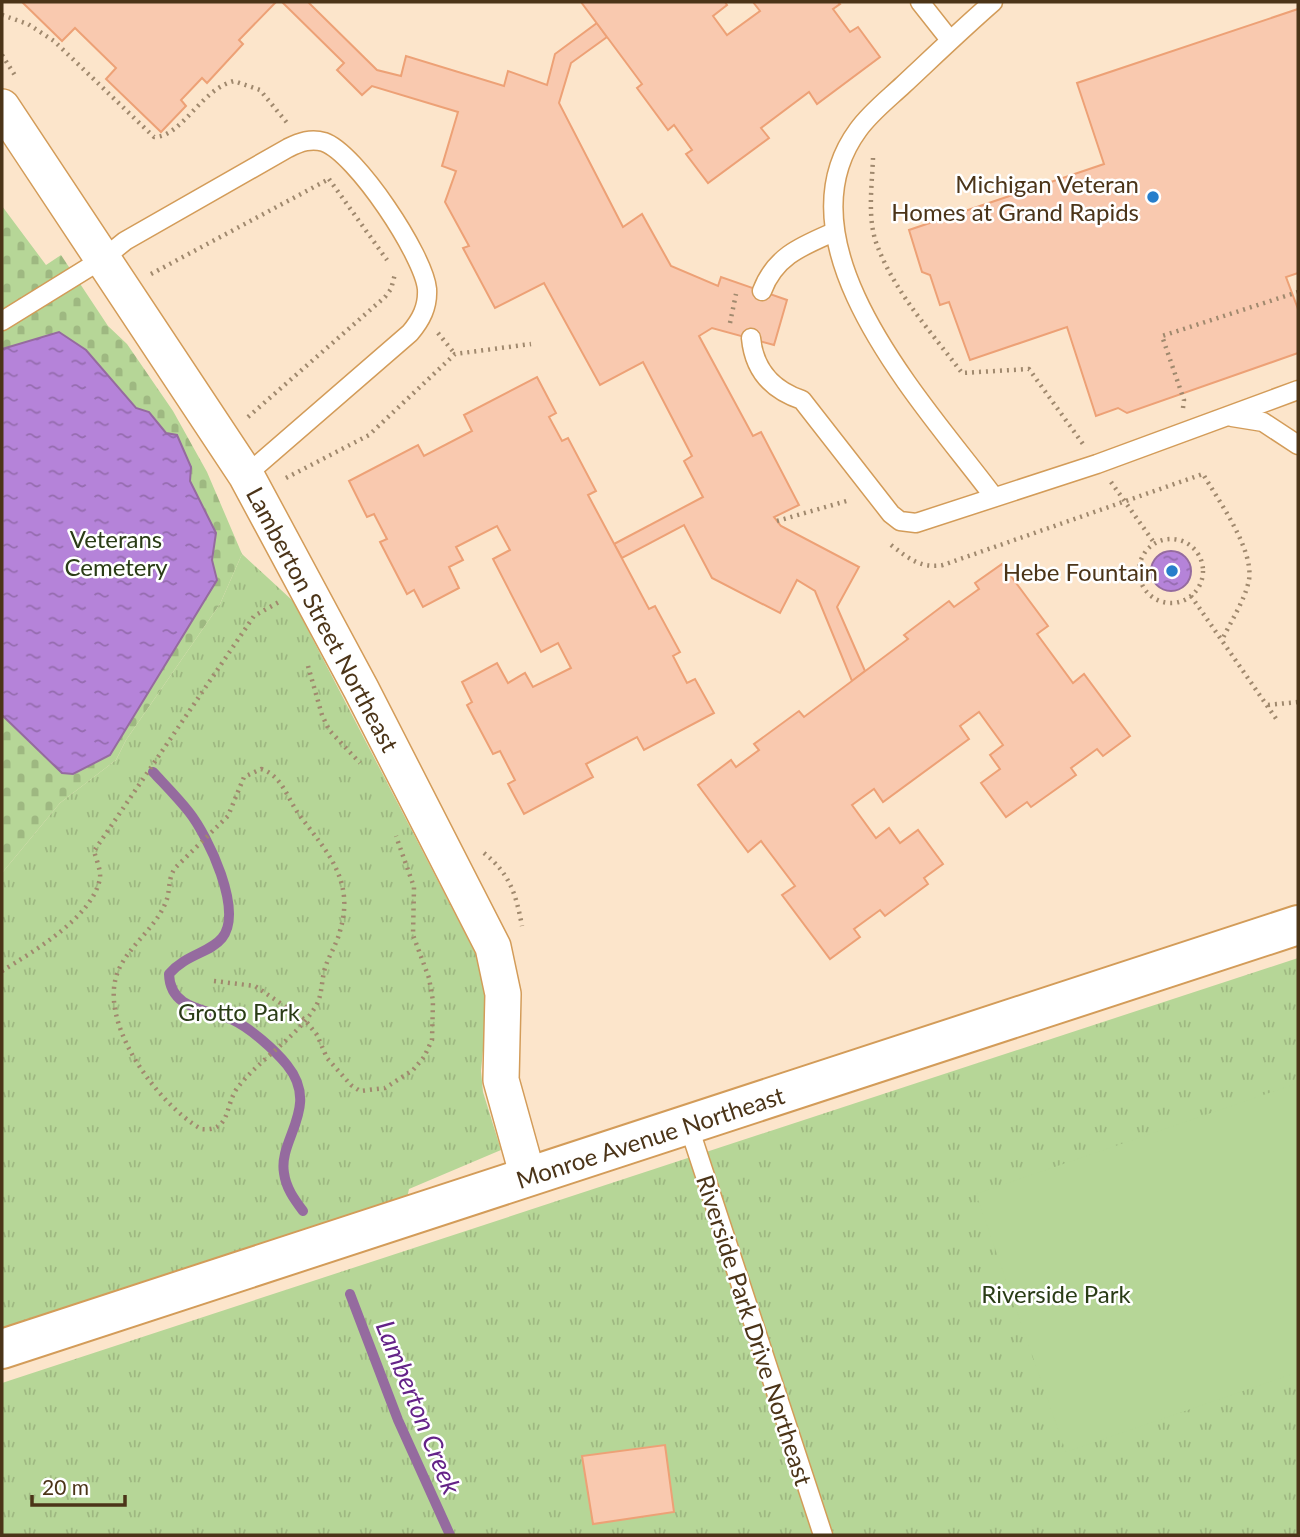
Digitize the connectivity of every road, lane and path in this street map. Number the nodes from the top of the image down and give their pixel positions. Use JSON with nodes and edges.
{"nodes":[{"id":1,"x":920,"y":2,"type":"edge"},
{"id":2,"x":993,"y":2,"type":"edge"},
{"id":3,"x":950,"y":40,"type":"junction"},
{"id":4,"x":2,"y":107,"type":"edge"},
{"id":5,"x":874,"y":113,"type":"junction"},
{"id":6,"x":329,"y":179,"type":"dead end"},
{"id":7,"x":834,"y":232,"type":"junction"},
{"id":8,"x":104,"y":258,"type":"junction"},
{"id":9,"x":395,"y":273,"type":"dead end"},
{"id":10,"x":147,"y":276,"type":"dead end"},
{"id":11,"x":739,"y":283,"type":"dead end"},
{"id":12,"x":762,"y":291,"type":"dead end"},
{"id":13,"x":1298,"y":292,"type":"edge"},
{"id":14,"x":2,"y":321,"type":"edge"},
{"id":15,"x":728,"y":332,"type":"dead end"},
{"id":16,"x":751,"y":338,"type":"dead end"},
{"id":17,"x":531,"y":344,"type":"dead end"},
{"id":18,"x":1298,"y":390,"type":"edge"},
{"id":19,"x":1184,"y":400,"type":"dead end"},
{"id":20,"x":1228,"y":416,"type":"junction"},
{"id":21,"x":244,"y":420,"type":"dead end"},
{"id":22,"x":1298,"y":445,"type":"edge"},
{"id":23,"x":1097,"y":464,"type":"junction"},
{"id":24,"x":246,"y":475,"type":"junction"},
{"id":25,"x":282,"y":480,"type":"dead end"},
{"id":26,"x":874,"y":493,"type":"junction"},
{"id":27,"x":995,"y":497,"type":"junction"},
{"id":28,"x":777,"y":521,"type":"dead end"},
{"id":29,"x":1155,"y":544,"type":"junction"},
{"id":30,"x":1191,"y":596,"type":"junction"},
{"id":31,"x":287,"y":611,"type":"dead end"},
{"id":32,"x":305,"y":659,"type":"dead end"},
{"id":33,"x":1298,"y":702,"type":"edge"},
{"id":34,"x":1267,"y":705,"type":"junction"},
{"id":35,"x":1278,"y":720,"type":"dead end"},
{"id":36,"x":361,"y":765,"type":"dead end"},
{"id":37,"x":396,"y":834,"type":"dead end"},
{"id":38,"x":1298,"y":925,"type":"edge"},
{"id":39,"x":2,"y":971,"type":"edge"},
{"id":40,"x":214,"y":981,"type":"dead end"},
{"id":41,"x":305,"y":1020,"type":"junction"},
{"id":42,"x":688,"y":1124,"type":"junction"},
{"id":43,"x":528,"y":1177,"type":"junction"},
{"id":44,"x":2,"y":1349,"type":"edge"},
{"id":45,"x":823,"y":1535,"type":"edge"}],
"edges":[{"from":1,"to":3,"type":"lane"},
{"from":2,"to":3,"type":"lane"},
{"from":3,"to":5,"type":"lane"},
{"from":4,"to":8,"type":"street","name":"Lamberton Street Northeast"},
{"from":5,"to":7,"type":"lane"},
{"from":5,"to":23,"type":"path"},
{"from":6,"to":10,"type":"path"},
{"from":7,"to":12,"type":"lane"},
{"from":7,"to":27,"type":"lane"},
{"from":8,"to":14,"type":"lane"},
{"from":8,"to":24,"type":"street","name":"Lamberton Street Northeast"},
{"from":8,"to":24,"type":"lane"},
{"from":9,"to":21,"type":"path"},
{"from":11,"to":15,"type":"path"},
{"from":13,"to":19,"type":"path"},
{"from":16,"to":26,"type":"lane"},
{"from":17,"to":25,"type":"path"},
{"from":18,"to":20,"type":"lane"},
{"from":20,"to":22,"type":"lane"},
{"from":20,"to":23,"type":"lane"},
{"from":23,"to":27,"type":"lane"},
{"from":23,"to":29,"type":"path"},
{"from":24,"to":43,"type":"street","name":"Lamberton Street Northeast"},
{"from":26,"to":27,"type":"lane"},
{"from":26,"to":28,"type":"path"},
{"from":29,"to":30,"type":"path"},
{"from":29,"to":30,"type":"path"},
{"from":30,"to":34,"type":"path"},
{"from":31,"to":39,"type":"path"},
{"from":32,"to":36,"type":"path"},
{"from":33,"to":34,"type":"path"},
{"from":34,"to":35,"type":"path"},
{"from":37,"to":41,"type":"path"},
{"from":38,"to":42,"type":"main road","name":"Monroe Avenue Northeast"},
{"from":40,"to":41,"type":"path"},
{"from":41,"to":41,"type":"path"},
{"from":42,"to":43,"type":"main road","name":"Monroe Avenue Northeast"},
{"from":42,"to":45,"type":"lane","name":"Riverside Park Drive Northeast"},
{"from":43,"to":44,"type":"main road","name":"Monroe Avenue Northeast"}]}
